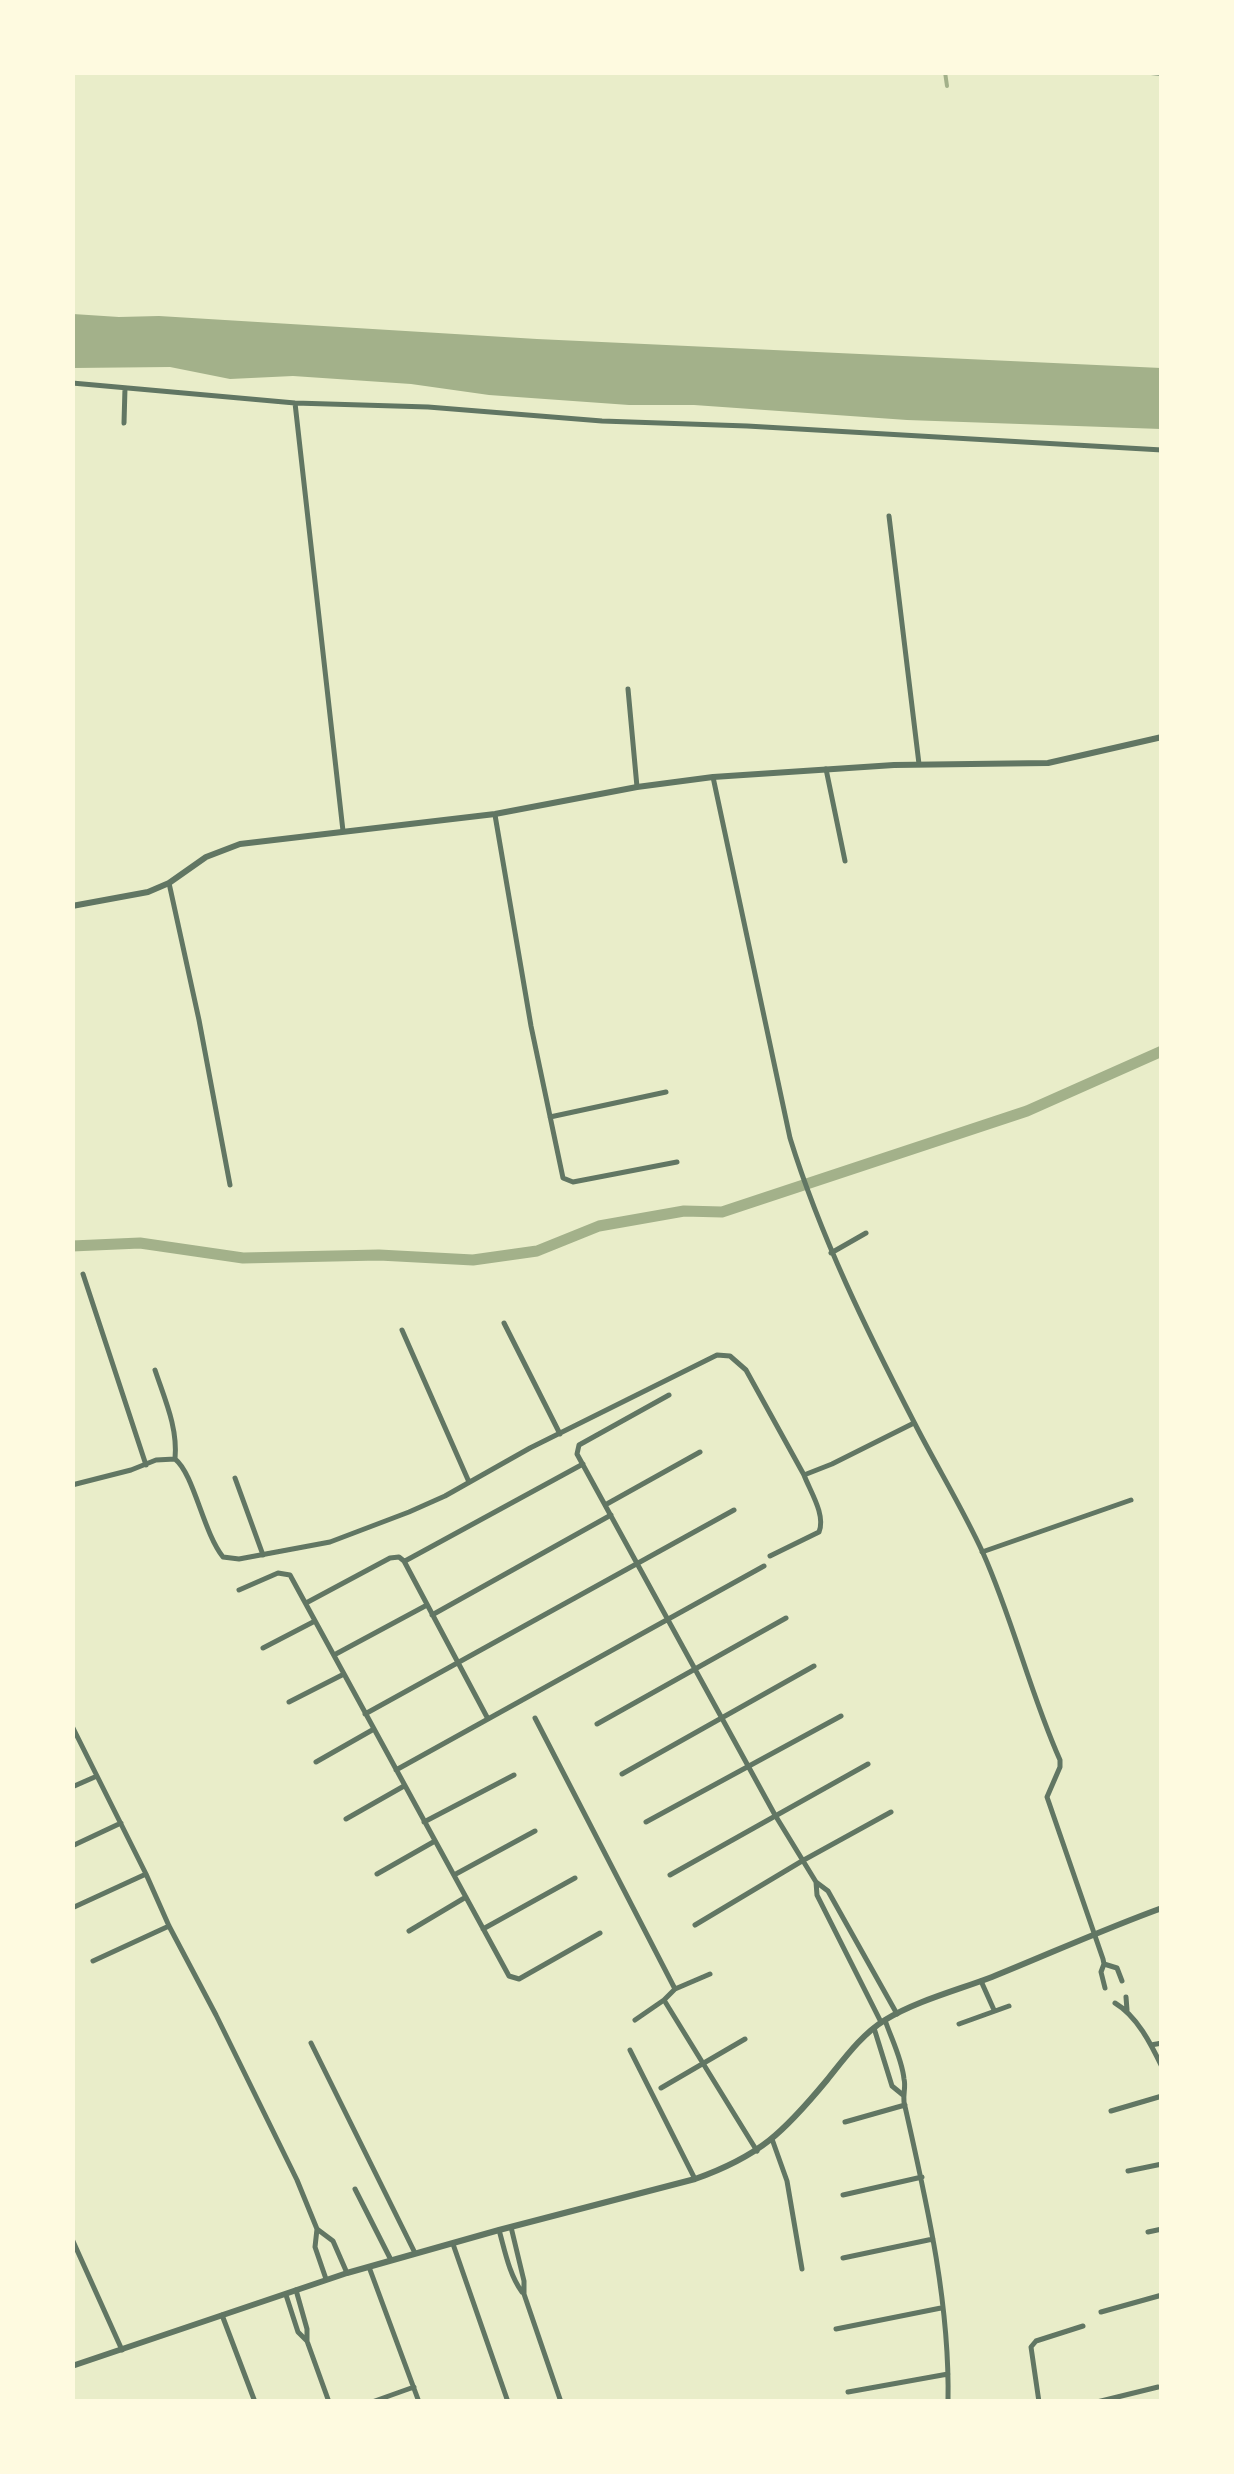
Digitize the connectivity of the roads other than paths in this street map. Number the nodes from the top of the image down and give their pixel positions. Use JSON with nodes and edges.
{"nodes":[{"id":1,"x":72,"y":383,"type":"edge"},
{"id":2,"x":125,"y":388,"type":"junction"},
{"id":3,"x":295,"y":403,"type":"junction"},
{"id":4,"x":124,"y":423,"type":"dead end"},
{"id":5,"x":1162,"y":450,"type":"edge"},
{"id":6,"x":889,"y":516,"type":"dead end"},
{"id":7,"x":628,"y":689,"type":"dead end"},
{"id":8,"x":1162,"y":736,"type":"edge"},
{"id":9,"x":919,"y":764,"type":"junction"},
{"id":10,"x":826,"y":769,"type":"junction"},
{"id":11,"x":713,"y":777,"type":"junction"},
{"id":12,"x":637,"y":787,"type":"junction"},
{"id":13,"x":495,"y":814,"type":"junction"},
{"id":14,"x":342,"y":831,"type":"junction"},
{"id":15,"x":845,"y":861,"type":"dead end"},
{"id":16,"x":169,"y":883,"type":"junction"},
{"id":17,"x":72,"y":906,"type":"edge"},
{"id":18,"x":666,"y":1092,"type":"dead end"},
{"id":19,"x":550,"y":1117,"type":"junction"},
{"id":20,"x":677,"y":1162,"type":"dead end"},
{"id":21,"x":230,"y":1185,"type":"dead end"},
{"id":22,"x":866,"y":1233,"type":"dead end"},
{"id":23,"x":830,"y":1253,"type":"junction"},
{"id":24,"x":83,"y":1274,"type":"dead end"},
{"id":25,"x":504,"y":1323,"type":"dead end"},
{"id":26,"x":402,"y":1330,"type":"dead end"},
{"id":27,"x":155,"y":1370,"type":"dead end"},
{"id":28,"x":669,"y":1395,"type":"dead end"},
{"id":29,"x":914,"y":1423,"type":"junction"},
{"id":30,"x":560,"y":1434,"type":"junction"},
{"id":31,"x":700,"y":1452,"type":"dead end"},
{"id":32,"x":175,"y":1459,"type":"junction"},
{"id":33,"x":583,"y":1464,"type":"junction"},
{"id":34,"x":146,"y":1465,"type":"junction"},
{"id":35,"x":804,"y":1474,"type":"junction"},
{"id":36,"x":236,"y":1478,"type":"dead end"},
{"id":37,"x":469,"y":1482,"type":"junction"},
{"id":38,"x":72,"y":1485,"type":"edge"},
{"id":39,"x":1131,"y":1500,"type":"dead end"},
{"id":40,"x":605,"y":1505,"type":"junction"},
{"id":41,"x":734,"y":1510,"type":"dead end"},
{"id":42,"x":611,"y":1516,"type":"junction"},
{"id":43,"x":982,"y":1552,"type":"junction"},
{"id":44,"x":263,"y":1555,"type":"junction"},
{"id":45,"x":770,"y":1556,"type":"dead end"},
{"id":46,"x":404,"y":1562,"type":"junction"},
{"id":47,"x":636,"y":1564,"type":"junction"},
{"id":48,"x":764,"y":1566,"type":"dead end"},
{"id":49,"x":239,"y":1590,"type":"dead end"},
{"id":50,"x":306,"y":1603,"type":"junction"},
{"id":51,"x":427,"y":1605,"type":"junction"},
{"id":52,"x":432,"y":1615,"type":"junction"},
{"id":53,"x":786,"y":1618,"type":"dead end"},
{"id":54,"x":668,"y":1620,"type":"junction"},
{"id":55,"x":315,"y":1621,"type":"junction"},
{"id":56,"x":263,"y":1648,"type":"dead end"},
{"id":57,"x":334,"y":1655,"type":"junction"},
{"id":58,"x":459,"y":1664,"type":"junction"},
{"id":59,"x":814,"y":1666,"type":"dead end"},
{"id":60,"x":695,"y":1669,"type":"junction"},
{"id":61,"x":344,"y":1674,"type":"junction"},
{"id":62,"x":289,"y":1702,"type":"dead end"},
{"id":63,"x":365,"y":1714,"type":"junction"},
{"id":64,"x":841,"y":1716,"type":"dead end"},
{"id":65,"x":721,"y":1717,"type":"junction"},
{"id":66,"x":535,"y":1718,"type":"dead end"},
{"id":67,"x":488,"y":1719,"type":"junction"},
{"id":68,"x":597,"y":1724,"type":"dead end"},
{"id":69,"x":72,"y":1726,"type":"edge"},
{"id":70,"x":374,"y":1730,"type":"junction"},
{"id":71,"x":316,"y":1762,"type":"dead end"},
{"id":72,"x":868,"y":1764,"type":"dead end"},
{"id":73,"x":748,"y":1766,"type":"junction"},
{"id":74,"x":396,"y":1770,"type":"junction"},
{"id":75,"x":622,"y":1774,"type":"dead end"},
{"id":76,"x":514,"y":1775,"type":"dead end"},
{"id":77,"x":97,"y":1776,"type":"junction"},
{"id":78,"x":405,"y":1786,"type":"junction"},
{"id":79,"x":72,"y":1788,"type":"edge"},
{"id":80,"x":891,"y":1812,"type":"dead end"},
{"id":81,"x":775,"y":1815,"type":"junction"},
{"id":82,"x":346,"y":1818,"type":"dead end"},
{"id":83,"x":424,"y":1822,"type":"junction"},
{"id":84,"x":646,"y":1822,"type":"dead end"},
{"id":85,"x":121,"y":1823,"type":"junction"},
{"id":86,"x":535,"y":1831,"type":"dead end"},
{"id":87,"x":435,"y":1841,"type":"junction"},
{"id":88,"x":72,"y":1846,"type":"edge"},
{"id":89,"x":802,"y":1861,"type":"junction"},
{"id":90,"x":146,"y":1874,"type":"junction"},
{"id":91,"x":377,"y":1874,"type":"dead end"},
{"id":92,"x":670,"y":1874,"type":"dead end"},
{"id":93,"x":454,"y":1875,"type":"junction"},
{"id":94,"x":575,"y":1878,"type":"dead end"},
{"id":95,"x":816,"y":1882,"type":"junction"},
{"id":96,"x":466,"y":1897,"type":"junction"},
{"id":97,"x":72,"y":1908,"type":"edge"},
{"id":98,"x":1162,"y":1908,"type":"edge"},
{"id":99,"x":695,"y":1924,"type":"dead end"},
{"id":100,"x":169,"y":1926,"type":"junction"},
{"id":101,"x":483,"y":1929,"type":"junction"},
{"id":102,"x":408,"y":1931,"type":"dead end"},
{"id":103,"x":851,"y":1932,"type":"junction"},
{"id":104,"x":1094,"y":1932,"type":"junction"},
{"id":105,"x":600,"y":1933,"type":"dead end"},
{"id":106,"x":838,"y":1938,"type":"junction"},
{"id":107,"x":92,"y":1960,"type":"dead end"},
{"id":108,"x":1104,"y":1962,"type":"junction"},
{"id":109,"x":710,"y":1974,"type":"dead end"},
{"id":110,"x":1122,"y":1980,"type":"dead end"},
{"id":111,"x":981,"y":1981,"type":"junction"},
{"id":112,"x":1104,"y":1988,"type":"dead end"},
{"id":113,"x":675,"y":1989,"type":"junction"},
{"id":114,"x":1126,"y":1997,"type":"dead end"},
{"id":115,"x":664,"y":2000,"type":"junction"},
{"id":116,"x":1115,"y":2003,"type":"dead end"},
{"id":117,"x":1009,"y":2006,"type":"dead end"},
{"id":118,"x":1127,"y":2010,"type":"junction"},
{"id":119,"x":994,"y":2012,"type":"junction"},
{"id":120,"x":897,"y":2014,"type":"junction"},
{"id":121,"x":635,"y":2020,"type":"dead end"},
{"id":122,"x":880,"y":2023,"type":"junction"},
{"id":123,"x":959,"y":2024,"type":"dead end"},
{"id":124,"x":745,"y":2039,"type":"dead end"},
{"id":125,"x":1162,"y":2042,"type":"edge"},
{"id":126,"x":311,"y":2044,"type":"dead end"},
{"id":127,"x":1151,"y":2045,"type":"junction"},
{"id":128,"x":630,"y":2050,"type":"dead end"},
{"id":129,"x":703,"y":2066,"type":"junction"},
{"id":130,"x":1162,"y":2067,"type":"edge"},
{"id":131,"x":661,"y":2088,"type":"dead end"},
{"id":132,"x":903,"y":2095,"type":"junction"},
{"id":133,"x":1162,"y":2096,"type":"edge"},
{"id":134,"x":905,"y":2105,"type":"junction"},
{"id":135,"x":1111,"y":2111,"type":"dead end"},
{"id":136,"x":845,"y":2122,"type":"dead end"},
{"id":137,"x":772,"y":2139,"type":"junction"},
{"id":138,"x":757,"y":2150,"type":"junction"},
{"id":139,"x":1162,"y":2164,"type":"edge"},
{"id":140,"x":1128,"y":2171,"type":"dead end"},
{"id":141,"x":922,"y":2178,"type":"junction"},
{"id":142,"x":695,"y":2179,"type":"junction"},
{"id":143,"x":355,"y":2189,"type":"dead end"},
{"id":144,"x":843,"y":2195,"type":"dead end"},
{"id":145,"x":511,"y":2227,"type":"junction"},
{"id":146,"x":318,"y":2229,"type":"junction"},
{"id":147,"x":1162,"y":2229,"type":"edge"},
{"id":148,"x":499,"y":2230,"type":"junction"},
{"id":149,"x":1148,"y":2232,"type":"dead end"},
{"id":150,"x":933,"y":2239,"type":"junction"},
{"id":151,"x":72,"y":2240,"type":"edge"},
{"id":152,"x":452,"y":2242,"type":"junction"},
{"id":153,"x":415,"y":2253,"type":"junction"},
{"id":154,"x":843,"y":2258,"type":"dead end"},
{"id":155,"x":391,"y":2260,"type":"junction"},
{"id":156,"x":369,"y":2267,"type":"junction"},
{"id":157,"x":802,"y":2269,"type":"dead end"},
{"id":158,"x":347,"y":2273,"type":"junction"},
{"id":159,"x":327,"y":2280,"type":"junction"},
{"id":160,"x":296,"y":2290,"type":"junction"},
{"id":161,"x":286,"y":2294,"type":"junction"},
{"id":162,"x":524,"y":2294,"type":"junction"},
{"id":163,"x":1162,"y":2295,"type":"edge"},
{"id":164,"x":943,"y":2308,"type":"junction"},
{"id":165,"x":1101,"y":2312,"type":"dead end"},
{"id":166,"x":222,"y":2314,"type":"junction"},
{"id":167,"x":1083,"y":2326,"type":"dead end"},
{"id":168,"x":836,"y":2329,"type":"dead end"},
{"id":169,"x":307,"y":2341,"type":"junction"},
{"id":170,"x":122,"y":2350,"type":"junction"},
{"id":171,"x":72,"y":2366,"type":"edge"},
{"id":172,"x":948,"y":2374,"type":"junction"},
{"id":173,"x":414,"y":2387,"type":"junction"},
{"id":174,"x":1158,"y":2387,"type":"dead end"},
{"id":175,"x":848,"y":2392,"type":"dead end"},
{"id":176,"x":255,"y":2402,"type":"edge"},
{"id":177,"x":329,"y":2402,"type":"edge"},
{"id":178,"x":372,"y":2402,"type":"edge"},
{"id":179,"x":419,"y":2402,"type":"edge"},
{"id":180,"x":508,"y":2402,"type":"edge"},
{"id":181,"x":560,"y":2402,"type":"edge"},
{"id":182,"x":948,"y":2402,"type":"edge"},
{"id":183,"x":1039,"y":2402,"type":"edge"},
{"id":184,"x":1097,"y":2402,"type":"edge"}],
"edges":[{"from":1,"to":2,"type":"street"},
{"from":2,"to":3,"type":"street"},
{"from":2,"to":4,"type":"street"},
{"from":3,"to":5,"type":"street"},
{"from":3,"to":14,"type":"street"},
{"from":6,"to":9,"type":"street"},
{"from":7,"to":12,"type":"street"},
{"from":8,"to":9,"type":"street"},
{"from":9,"to":10,"type":"street"},
{"from":10,"to":11,"type":"street"},
{"from":10,"to":15,"type":"street"},
{"from":11,"to":12,"type":"street"},
{"from":11,"to":23,"type":"street"},
{"from":12,"to":13,"type":"street"},
{"from":13,"to":14,"type":"street"},
{"from":13,"to":19,"type":"street"},
{"from":14,"to":16,"type":"street"},
{"from":16,"to":17,"type":"street"},
{"from":16,"to":21,"type":"street"},
{"from":18,"to":19,"type":"street"},
{"from":19,"to":20,"type":"street"},
{"from":22,"to":23,"type":"street"},
{"from":23,"to":29,"type":"street"},
{"from":24,"to":34,"type":"street"},
{"from":25,"to":30,"type":"street"},
{"from":26,"to":37,"type":"street"},
{"from":27,"to":32,"type":"street"},
{"from":28,"to":33,"type":"street"},
{"from":29,"to":35,"type":"street"},
{"from":29,"to":43,"type":"street"},
{"from":30,"to":35,"type":"street"},
{"from":30,"to":37,"type":"street"},
{"from":31,"to":40,"type":"street"},
{"from":32,"to":34,"type":"street"},
{"from":32,"to":44,"type":"street"},
{"from":33,"to":40,"type":"street"},
{"from":33,"to":46,"type":"street"},
{"from":34,"to":38,"type":"street"},
{"from":35,"to":45,"type":"street"},
{"from":36,"to":44,"type":"street"},
{"from":37,"to":44,"type":"street"},
{"from":39,"to":43,"type":"street"},
{"from":40,"to":42,"type":"street"},
{"from":41,"to":47,"type":"street"},
{"from":42,"to":47,"type":"street"},
{"from":42,"to":52,"type":"street"},
{"from":43,"to":104,"type":"street"},
{"from":46,"to":50,"type":"street"},
{"from":46,"to":51,"type":"street"},
{"from":47,"to":54,"type":"street"},
{"from":47,"to":58,"type":"street"},
{"from":48,"to":54,"type":"street"},
{"from":49,"to":50,"type":"street"},
{"from":50,"to":55,"type":"street"},
{"from":51,"to":52,"type":"street"},
{"from":51,"to":57,"type":"street"},
{"from":52,"to":58,"type":"street"},
{"from":53,"to":60,"type":"street"},
{"from":54,"to":60,"type":"street"},
{"from":54,"to":67,"type":"street"},
{"from":55,"to":56,"type":"street"},
{"from":55,"to":57,"type":"street"},
{"from":57,"to":61,"type":"street"},
{"from":58,"to":63,"type":"street"},
{"from":58,"to":67,"type":"street"},
{"from":59,"to":65,"type":"street"},
{"from":60,"to":65,"type":"street"},
{"from":60,"to":68,"type":"street"},
{"from":61,"to":62,"type":"street"},
{"from":61,"to":63,"type":"street"},
{"from":63,"to":70,"type":"street"},
{"from":64,"to":73,"type":"street"},
{"from":65,"to":73,"type":"street"},
{"from":65,"to":75,"type":"street"},
{"from":66,"to":113,"type":"street"},
{"from":67,"to":74,"type":"street"},
{"from":69,"to":77,"type":"street"},
{"from":70,"to":71,"type":"street"},
{"from":70,"to":74,"type":"street"},
{"from":72,"to":81,"type":"street"},
{"from":73,"to":81,"type":"street"},
{"from":73,"to":84,"type":"street"},
{"from":74,"to":78,"type":"street"},
{"from":76,"to":83,"type":"street"},
{"from":77,"to":79,"type":"street"},
{"from":77,"to":85,"type":"street"},
{"from":78,"to":82,"type":"street"},
{"from":78,"to":83,"type":"street"},
{"from":80,"to":89,"type":"street"},
{"from":81,"to":89,"type":"street"},
{"from":81,"to":92,"type":"street"},
{"from":83,"to":87,"type":"street"},
{"from":85,"to":88,"type":"street"},
{"from":85,"to":90,"type":"street"},
{"from":86,"to":93,"type":"street"},
{"from":87,"to":91,"type":"street"},
{"from":87,"to":93,"type":"street"},
{"from":89,"to":95,"type":"street"},
{"from":89,"to":99,"type":"street"},
{"from":90,"to":97,"type":"street"},
{"from":90,"to":100,"type":"street"},
{"from":93,"to":96,"type":"street"},
{"from":94,"to":101,"type":"street"},
{"from":95,"to":103,"type":"street"},
{"from":95,"to":106,"type":"street"},
{"from":96,"to":101,"type":"street"},
{"from":96,"to":102,"type":"street"},
{"from":98,"to":104,"type":"street"},
{"from":100,"to":107,"type":"street"},
{"from":100,"to":146,"type":"street"},
{"from":101,"to":105,"type":"street"},
{"from":103,"to":106,"type":"street"},
{"from":103,"to":120,"type":"street"},
{"from":104,"to":108,"type":"street"},
{"from":104,"to":111,"type":"street"},
{"from":106,"to":122,"type":"street"},
{"from":108,"to":110,"type":"street"},
{"from":108,"to":112,"type":"street"},
{"from":109,"to":113,"type":"street"},
{"from":111,"to":119,"type":"street"},
{"from":111,"to":120,"type":"street"},
{"from":113,"to":115,"type":"street"},
{"from":114,"to":118,"type":"street"},
{"from":115,"to":121,"type":"street"},
{"from":115,"to":129,"type":"street"},
{"from":116,"to":118,"type":"street"},
{"from":117,"to":119,"type":"street"},
{"from":118,"to":127,"type":"street"},
{"from":119,"to":123,"type":"street"},
{"from":120,"to":122,"type":"street"},
{"from":122,"to":132,"type":"street"},
{"from":122,"to":132,"type":"street"},
{"from":122,"to":137,"type":"street"},
{"from":124,"to":129,"type":"street"},
{"from":125,"to":127,"type":"street"},
{"from":126,"to":153,"type":"street"},
{"from":127,"to":130,"type":"street"},
{"from":128,"to":142,"type":"street"},
{"from":129,"to":131,"type":"street"},
{"from":129,"to":138,"type":"street"},
{"from":132,"to":134,"type":"street"},
{"from":133,"to":135,"type":"street"},
{"from":134,"to":136,"type":"street"},
{"from":134,"to":141,"type":"street"},
{"from":137,"to":138,"type":"street"},
{"from":137,"to":157,"type":"street"},
{"from":138,"to":142,"type":"street"},
{"from":139,"to":140,"type":"street"},
{"from":141,"to":144,"type":"street"},
{"from":141,"to":150,"type":"street"},
{"from":142,"to":145,"type":"street"},
{"from":143,"to":155,"type":"street"},
{"from":145,"to":148,"type":"street"},
{"from":145,"to":162,"type":"street"},
{"from":146,"to":158,"type":"street"},
{"from":146,"to":159,"type":"street"},
{"from":147,"to":149,"type":"street"},
{"from":148,"to":152,"type":"street"},
{"from":148,"to":162,"type":"street"},
{"from":150,"to":154,"type":"street"},
{"from":150,"to":164,"type":"street"},
{"from":151,"to":170,"type":"street"},
{"from":152,"to":153,"type":"street"},
{"from":152,"to":180,"type":"street"},
{"from":153,"to":155,"type":"street"},
{"from":155,"to":156,"type":"street"},
{"from":156,"to":158,"type":"street"},
{"from":156,"to":173,"type":"street"},
{"from":158,"to":159,"type":"street"},
{"from":159,"to":160,"type":"street"},
{"from":160,"to":161,"type":"street"},
{"from":160,"to":169,"type":"street"},
{"from":161,"to":166,"type":"street"},
{"from":161,"to":169,"type":"street"},
{"from":162,"to":181,"type":"street"},
{"from":163,"to":165,"type":"street"},
{"from":164,"to":168,"type":"street"},
{"from":164,"to":172,"type":"street"},
{"from":166,"to":170,"type":"street"},
{"from":166,"to":176,"type":"street"},
{"from":167,"to":183,"type":"street"},
{"from":169,"to":177,"type":"street"},
{"from":170,"to":171,"type":"street"},
{"from":172,"to":175,"type":"street"},
{"from":172,"to":182,"type":"street"},
{"from":173,"to":178,"type":"street"},
{"from":173,"to":179,"type":"street"},
{"from":174,"to":184,"type":"street"}]}
